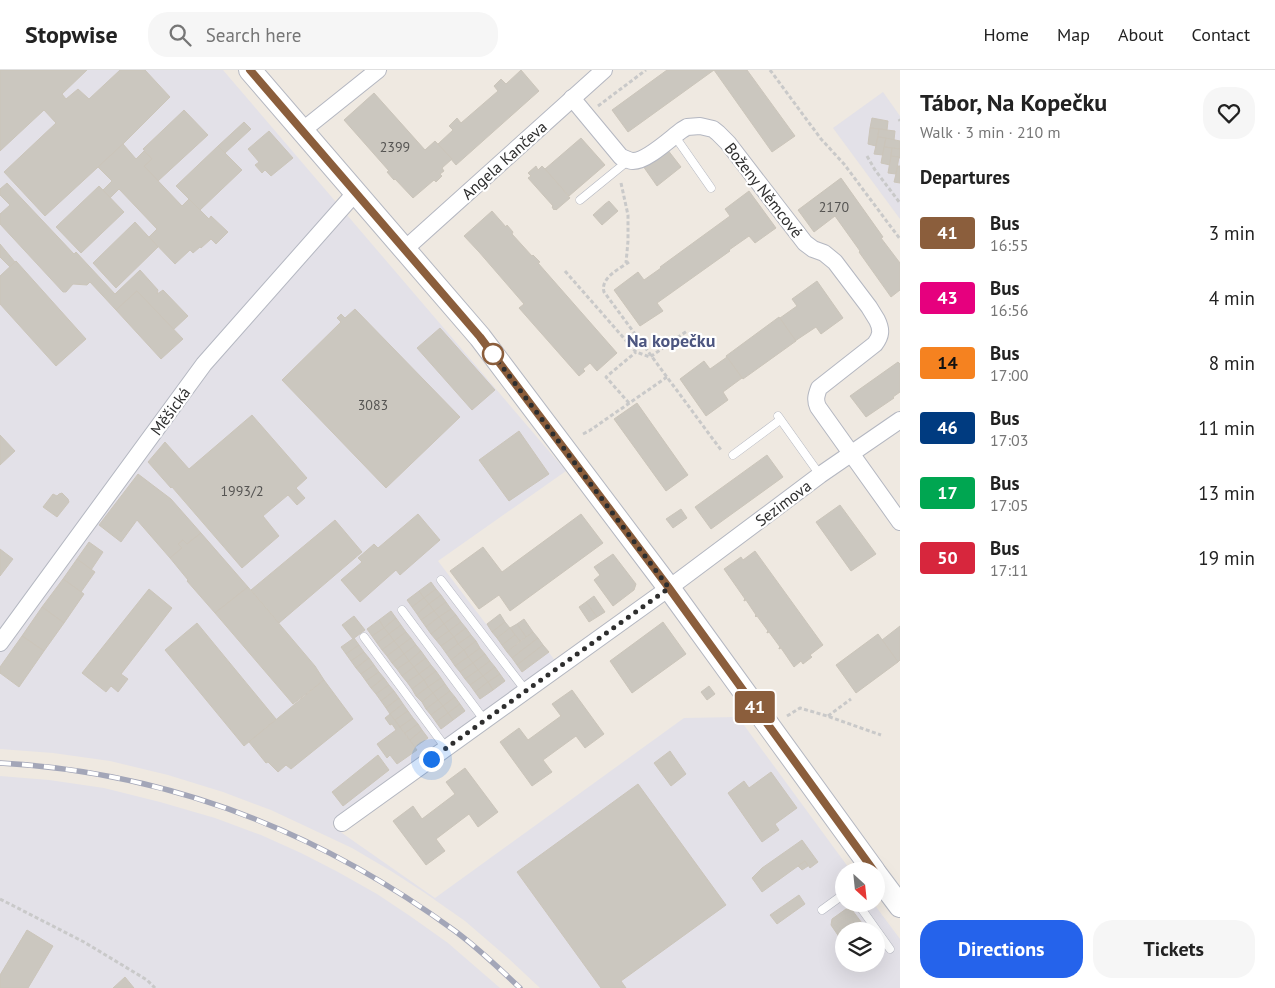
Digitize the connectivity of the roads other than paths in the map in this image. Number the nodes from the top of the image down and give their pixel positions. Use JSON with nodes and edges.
{"nodes":[{"id":1,"x":250,"y":70,"type":"edge"},
{"id":2,"x":378,"y":70,"type":"edge"},
{"id":3,"x":604,"y":70,"type":"edge"},
{"id":4,"x":572,"y":98,"type":"junction"},
{"id":5,"x":303,"y":130,"type":"junction"},
{"id":6,"x":674,"y":135,"type":"junction"},
{"id":7,"x":629,"y":160,"type":"junction"},
{"id":8,"x":711,"y":188,"type":"dead end"},
{"id":9,"x":356,"y":192,"type":"junction"},
{"id":10,"x":580,"y":200,"type":"dead end"},
{"id":11,"x":405,"y":249,"type":"junction"},
{"id":12,"x":900,"y":420,"type":"edge"},
{"id":13,"x":851,"y":453,"type":"junction"},
{"id":14,"x":733,"y":454,"type":"road end"},
{"id":15,"x":820,"y":475,"type":"junction"},
{"id":16,"x":900,"y":522,"type":"edge"},
{"id":17,"x":441,"y":580,"type":"dead end"},
{"id":18,"x":669,"y":588,"type":"junction"},
{"id":19,"x":402,"y":610,"type":"dead end"},
{"id":20,"x":364,"y":637,"type":"dead end"},
{"id":21,"x":0,"y":643,"type":"edge"},
{"id":22,"x":526,"y":691,"type":"junction"},
{"id":23,"x":485,"y":721,"type":"junction"},
{"id":24,"x":446,"y":748,"type":"junction"},
{"id":25,"x":342,"y":823,"type":"dead end"},
{"id":26,"x":867,"y":862,"type":"edge"},
{"id":27,"x":885,"y":886,"type":"edge"},
{"id":28,"x":835,"y":901,"type":"edge"},
{"id":29,"x":900,"y":906,"type":"edge"},
{"id":30,"x":822,"y":910,"type":"dead end"},
{"id":31,"x":864,"y":912,"type":"edge"},
{"id":32,"x":890,"y":949,"type":"dead end"}],
"edges":[{"from":1,"to":5,"type":"main road"},
{"from":2,"to":5,"type":"street"},
{"from":3,"to":4,"type":"street","name":"Angela Kančeva"},
{"from":4,"to":7,"type":"street"},
{"from":4,"to":11,"type":"street","name":"Angela Kančeva"},
{"from":5,"to":9,"type":"main road"},
{"from":6,"to":7,"type":"street","name":"Boženy Němcové"},
{"from":6,"to":8,"type":"lane"},
{"from":6,"to":13,"type":"street","name":"Boženy Němcové"},
{"from":7,"to":10,"type":"lane"},
{"from":9,"to":11,"type":"main road"},
{"from":9,"to":21,"type":"street","name":"Měšická"},
{"from":11,"to":18,"type":"main road"},
{"from":12,"to":13,"type":"street","name":"Sezimova"},
{"from":13,"to":15,"type":"street","name":"Sezimova"},
{"from":13,"to":16,"type":"street","name":"Boženy Němcové"},
{"from":14,"to":15,"type":"lane"},
{"from":15,"to":18,"type":"street","name":"Sezimova"},
{"from":17,"to":22,"type":"lane"},
{"from":18,"to":22,"type":"street","name":"Sezimova"},
{"from":18,"to":26,"type":"main road"},
{"from":19,"to":23,"type":"lane"},
{"from":20,"to":24,"type":"lane"},
{"from":22,"to":23,"type":"street","name":"Sezimova"},
{"from":23,"to":24,"type":"street","name":"Sezimova"},
{"from":24,"to":25,"type":"street","name":"Sezimova"},
{"from":27,"to":29,"type":"main road"},
{"from":28,"to":30,"type":"lane"},
{"from":31,"to":32,"type":"lane"}]}
